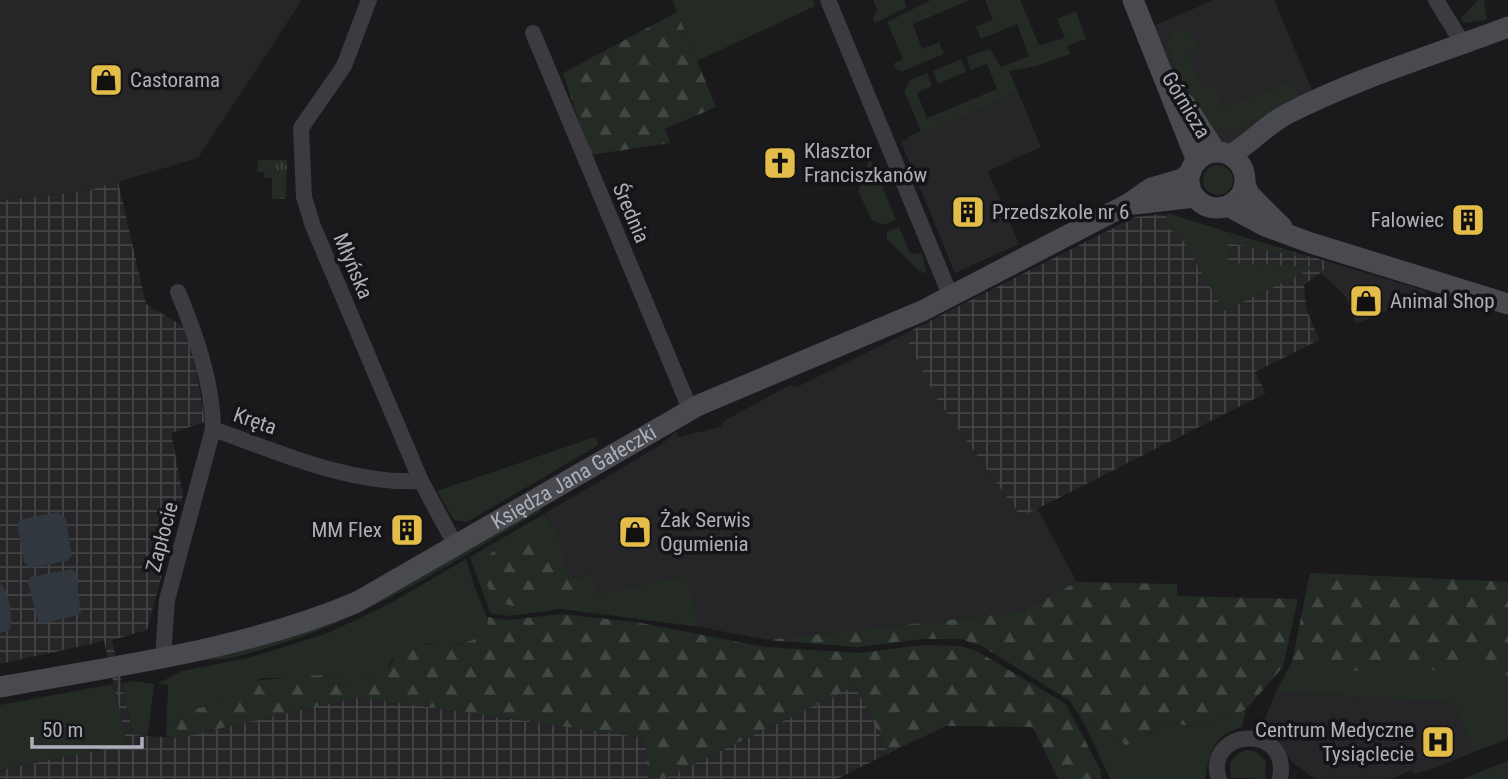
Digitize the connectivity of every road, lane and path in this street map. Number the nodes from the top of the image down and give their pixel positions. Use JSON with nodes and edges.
{"nodes":[{"id":1,"x":369,"y":0,"type":"edge"},
{"id":2,"x":828,"y":0,"type":"edge"},
{"id":3,"x":1133,"y":0,"type":"edge"},
{"id":4,"x":1436,"y":0,"type":"edge"},
{"id":5,"x":1508,"y":27,"type":"edge"},
{"id":6,"x":533,"y":33,"type":"dead end"},
{"id":7,"x":1463,"y":44,"type":"junction"},
{"id":8,"x":1220,"y":166,"type":"junction"},
{"id":9,"x":1195,"y":197,"type":"junction"},
{"id":10,"x":1128,"y":204,"type":"junction"},
{"id":11,"x":1228,"y":206,"type":"junction"},
{"id":12,"x":1288,"y":234,"type":"junction"},
{"id":13,"x":178,"y":292,"type":"dead end"},
{"id":14,"x":951,"y":297,"type":"junction"},
{"id":15,"x":1507,"y":301,"type":"edge"},
{"id":16,"x":690,"y":410,"type":"junction"},
{"id":17,"x":213,"y":429,"type":"junction"},
{"id":18,"x":421,"y":481,"type":"junction"},
{"id":19,"x":456,"y":546,"type":"junction"},
{"id":20,"x":163,"y":657,"type":"junction"},
{"id":21,"x":0,"y":687,"type":"edge"},
{"id":22,"x":1280,"y":771,"type":"edge"},
{"id":23,"x":1217,"y":777,"type":"edge"},
{"id":24,"x":1297,"y":779,"type":"edge"}],
"edges":[{"from":1,"to":18,"type":"street","name":"Młyńska"},
{"from":2,"to":14,"type":"street"},
{"from":3,"to":8,"type":"main road","name":"Górnicza"},
{"from":4,"to":7,"type":"street"},
{"from":5,"to":7,"type":"main road","name":"Księdza Jana Gałeczki"},
{"from":6,"to":16,"type":"street","name":"Średnia"},
{"from":7,"to":8,"type":"main road","name":"Księdza Jana Gałeczki"},
{"from":8,"to":9,"type":"main road"},
{"from":8,"to":10,"type":"main road","name":"Księdza Jana Gałeczki"},
{"from":8,"to":11,"type":"main road"},
{"from":8,"to":12,"type":"main road","name":"Górnicza"},
{"from":9,"to":10,"type":"main road","name":"Księdza Jana Gałeczki"},
{"from":9,"to":11,"type":"main road"},
{"from":10,"to":14,"type":"main road","name":"Księdza Jana Gałeczki"},
{"from":11,"to":12,"type":"main road"},
{"from":12,"to":15,"type":"main road"},
{"from":13,"to":17,"type":"street","name":"Kręta"},
{"from":14,"to":16,"type":"main road","name":"Księdza Jana Gałeczki"},
{"from":16,"to":19,"type":"main road","name":"Księdza Jana Gałeczki"},
{"from":17,"to":18,"type":"street","name":"Kręta"},
{"from":17,"to":20,"type":"street","name":"Zapłocie"},
{"from":18,"to":19,"type":"street","name":"Młyńska"},
{"from":19,"to":20,"type":"main road","name":"Księdza Jana Gałeczki"},
{"from":20,"to":21,"type":"main road","name":"Księdza Jana Gałeczki"},
{"from":22,"to":23,"type":"street"},
{"from":22,"to":24,"type":"street"}]}
